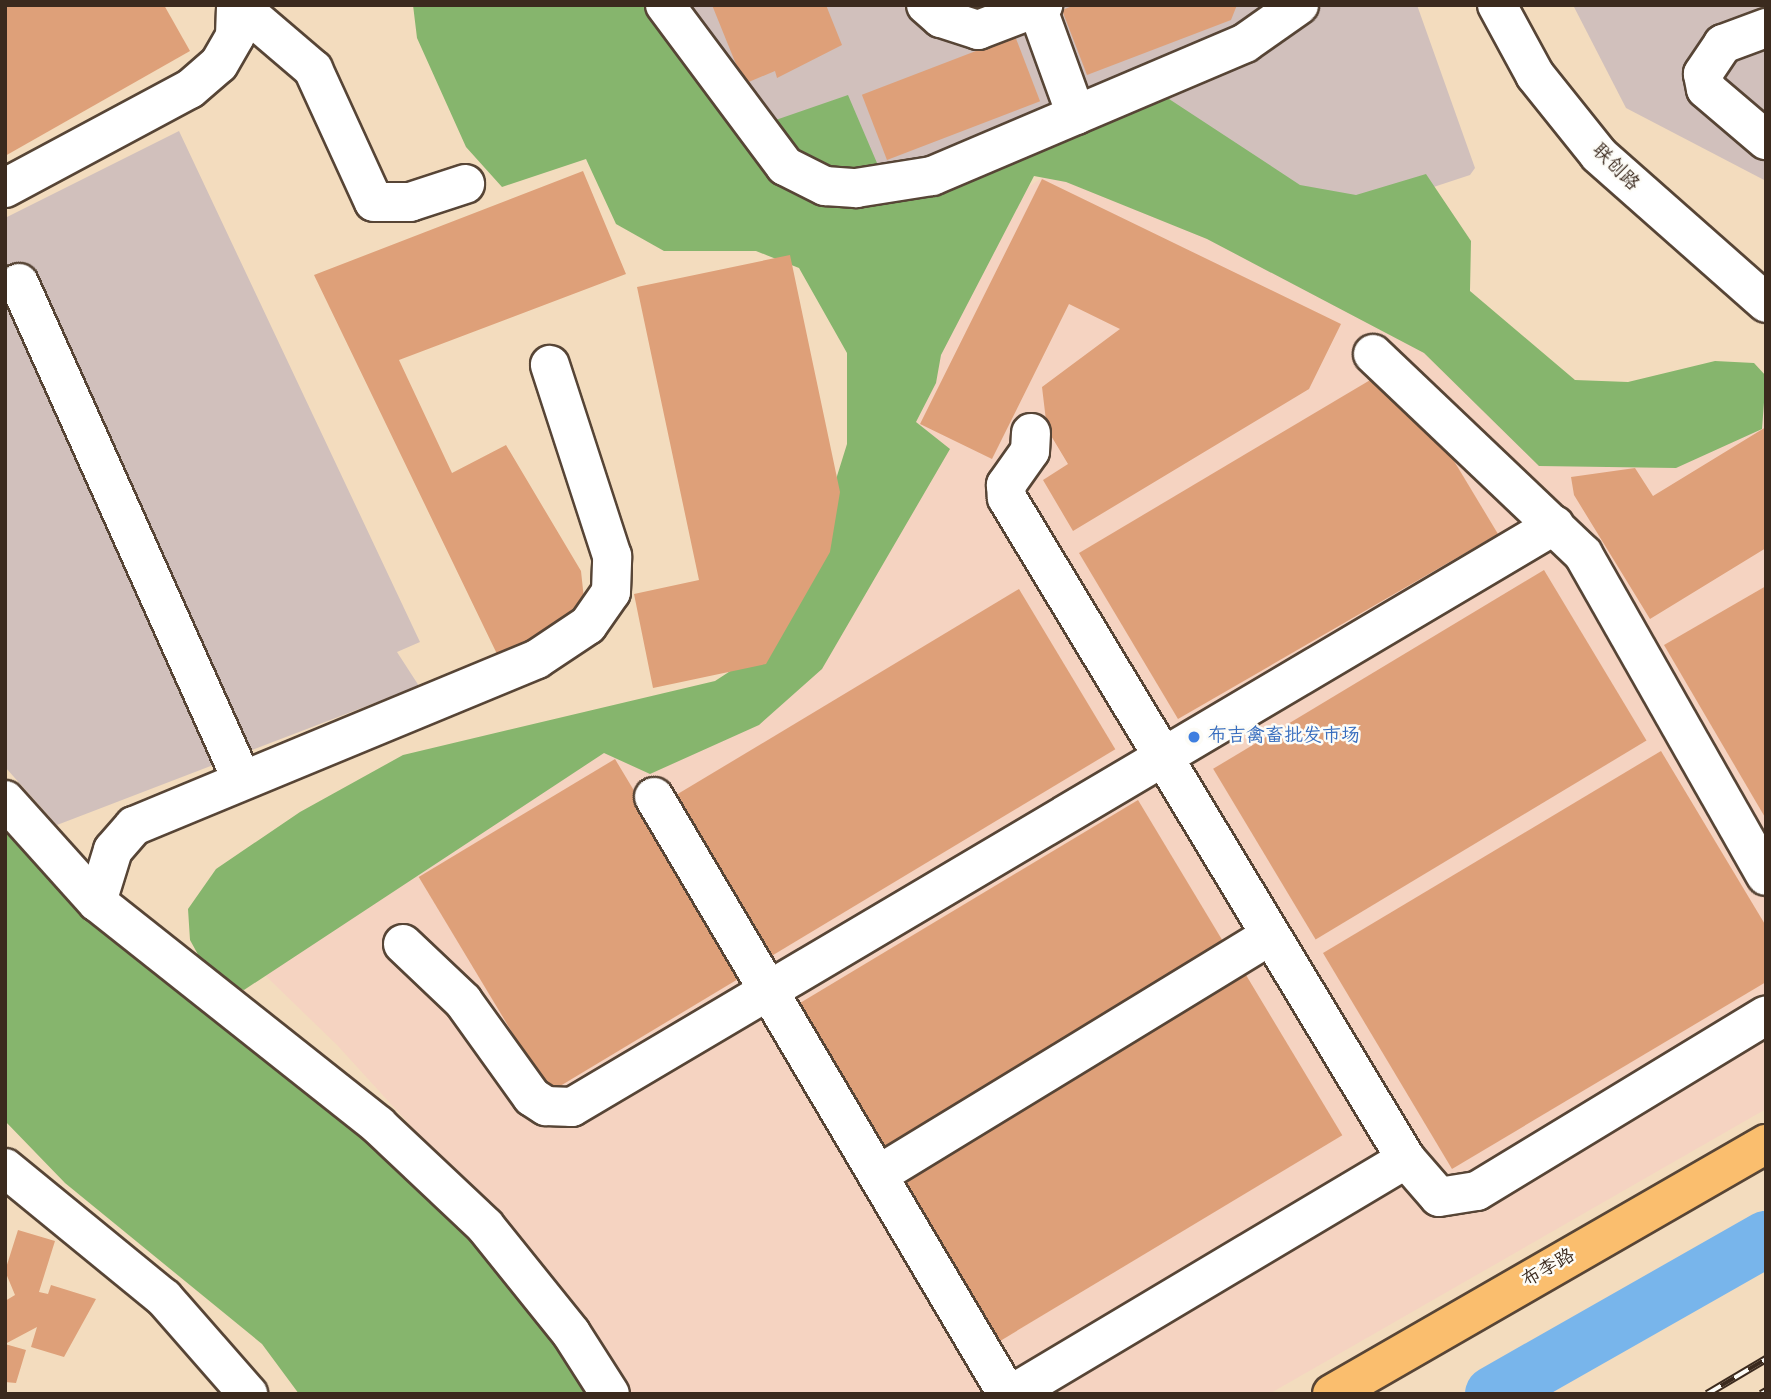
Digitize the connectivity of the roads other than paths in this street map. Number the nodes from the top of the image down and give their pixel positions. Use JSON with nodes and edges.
{"nodes":[{"id":1,"x":237,"y":5,"type":"edge"},
{"id":2,"x":665,"y":5,"type":"edge"},
{"id":3,"x":926,"y":5,"type":"edge"},
{"id":4,"x":1299,"y":5,"type":"edge"},
{"id":5,"x":1497,"y":5,"type":"edge"},
{"id":6,"x":1040,"y":6,"type":"edge"},
{"id":7,"x":1766,"y":27,"type":"edge"},
{"id":8,"x":1076,"y":115,"type":"junction"},
{"id":9,"x":1766,"y":140,"type":"edge"},
{"id":10,"x":465,"y":184,"type":"dead end"},
{"id":11,"x":5,"y":188,"type":"edge"},
{"id":12,"x":19,"y":283,"type":"dead end"},
{"id":13,"x":1766,"y":303,"type":"edge"},
{"id":14,"x":1373,"y":354,"type":"dead end"},
{"id":15,"x":551,"y":365,"type":"dead end"},
{"id":16,"x":1031,"y":433,"type":"dead end"},
{"id":17,"x":1555,"y":525,"type":"junction"},
{"id":18,"x":1165,"y":760,"type":"junction"},
{"id":19,"x":241,"y":778,"type":"junction"},
{"id":20,"x":654,"y":797,"type":"dead end"},
{"id":21,"x":5,"y":800,"type":"edge"},
{"id":22,"x":1766,"y":876,"type":"edge"},
{"id":23,"x":97,"y":902,"type":"junction"},
{"id":24,"x":1271,"y":936,"type":"junction"},
{"id":25,"x":403,"y":944,"type":"dead end"},
{"id":26,"x":769,"y":992,"type":"junction"},
{"id":27,"x":1766,"y":1015,"type":"edge"},
{"id":28,"x":1766,"y":1144,"type":"edge"},
{"id":29,"x":1406,"y":1159,"type":"junction"},
{"id":30,"x":5,"y":1168,"type":"edge"},
{"id":31,"x":878,"y":1175,"type":"junction"},
{"id":32,"x":248,"y":1394,"type":"edge"},
{"id":33,"x":610,"y":1394,"type":"edge"},
{"id":34,"x":1009,"y":1394,"type":"edge"},
{"id":35,"x":1332,"y":1394,"type":"edge"}],
"edges":[{"from":1,"to":10,"type":"street"},
{"from":1,"to":11,"type":"street"},
{"from":2,"to":8,"type":"street"},
{"from":3,"to":6,"type":"street"},
{"from":4,"to":8,"type":"street"},
{"from":5,"to":13,"type":"street","name":"联创路"},
{"from":6,"to":8,"type":"street"},
{"from":7,"to":9,"type":"street"},
{"from":12,"to":19,"type":"street"},
{"from":14,"to":17,"type":"street"},
{"from":15,"to":19,"type":"street"},
{"from":16,"to":18,"type":"street"},
{"from":17,"to":18,"type":"street"},
{"from":17,"to":22,"type":"street"},
{"from":18,"to":24,"type":"street"},
{"from":18,"to":26,"type":"street"},
{"from":19,"to":23,"type":"street"},
{"from":20,"to":26,"type":"street"},
{"from":21,"to":23,"type":"street"},
{"from":23,"to":33,"type":"street"},
{"from":24,"to":29,"type":"street"},
{"from":24,"to":31,"type":"street"},
{"from":25,"to":26,"type":"street"},
{"from":26,"to":31,"type":"street"},
{"from":27,"to":29,"type":"street"},
{"from":28,"to":35,"type":"main road","name":"布李路"},
{"from":29,"to":34,"type":"street"},
{"from":30,"to":32,"type":"street"},
{"from":31,"to":34,"type":"street"}]}
